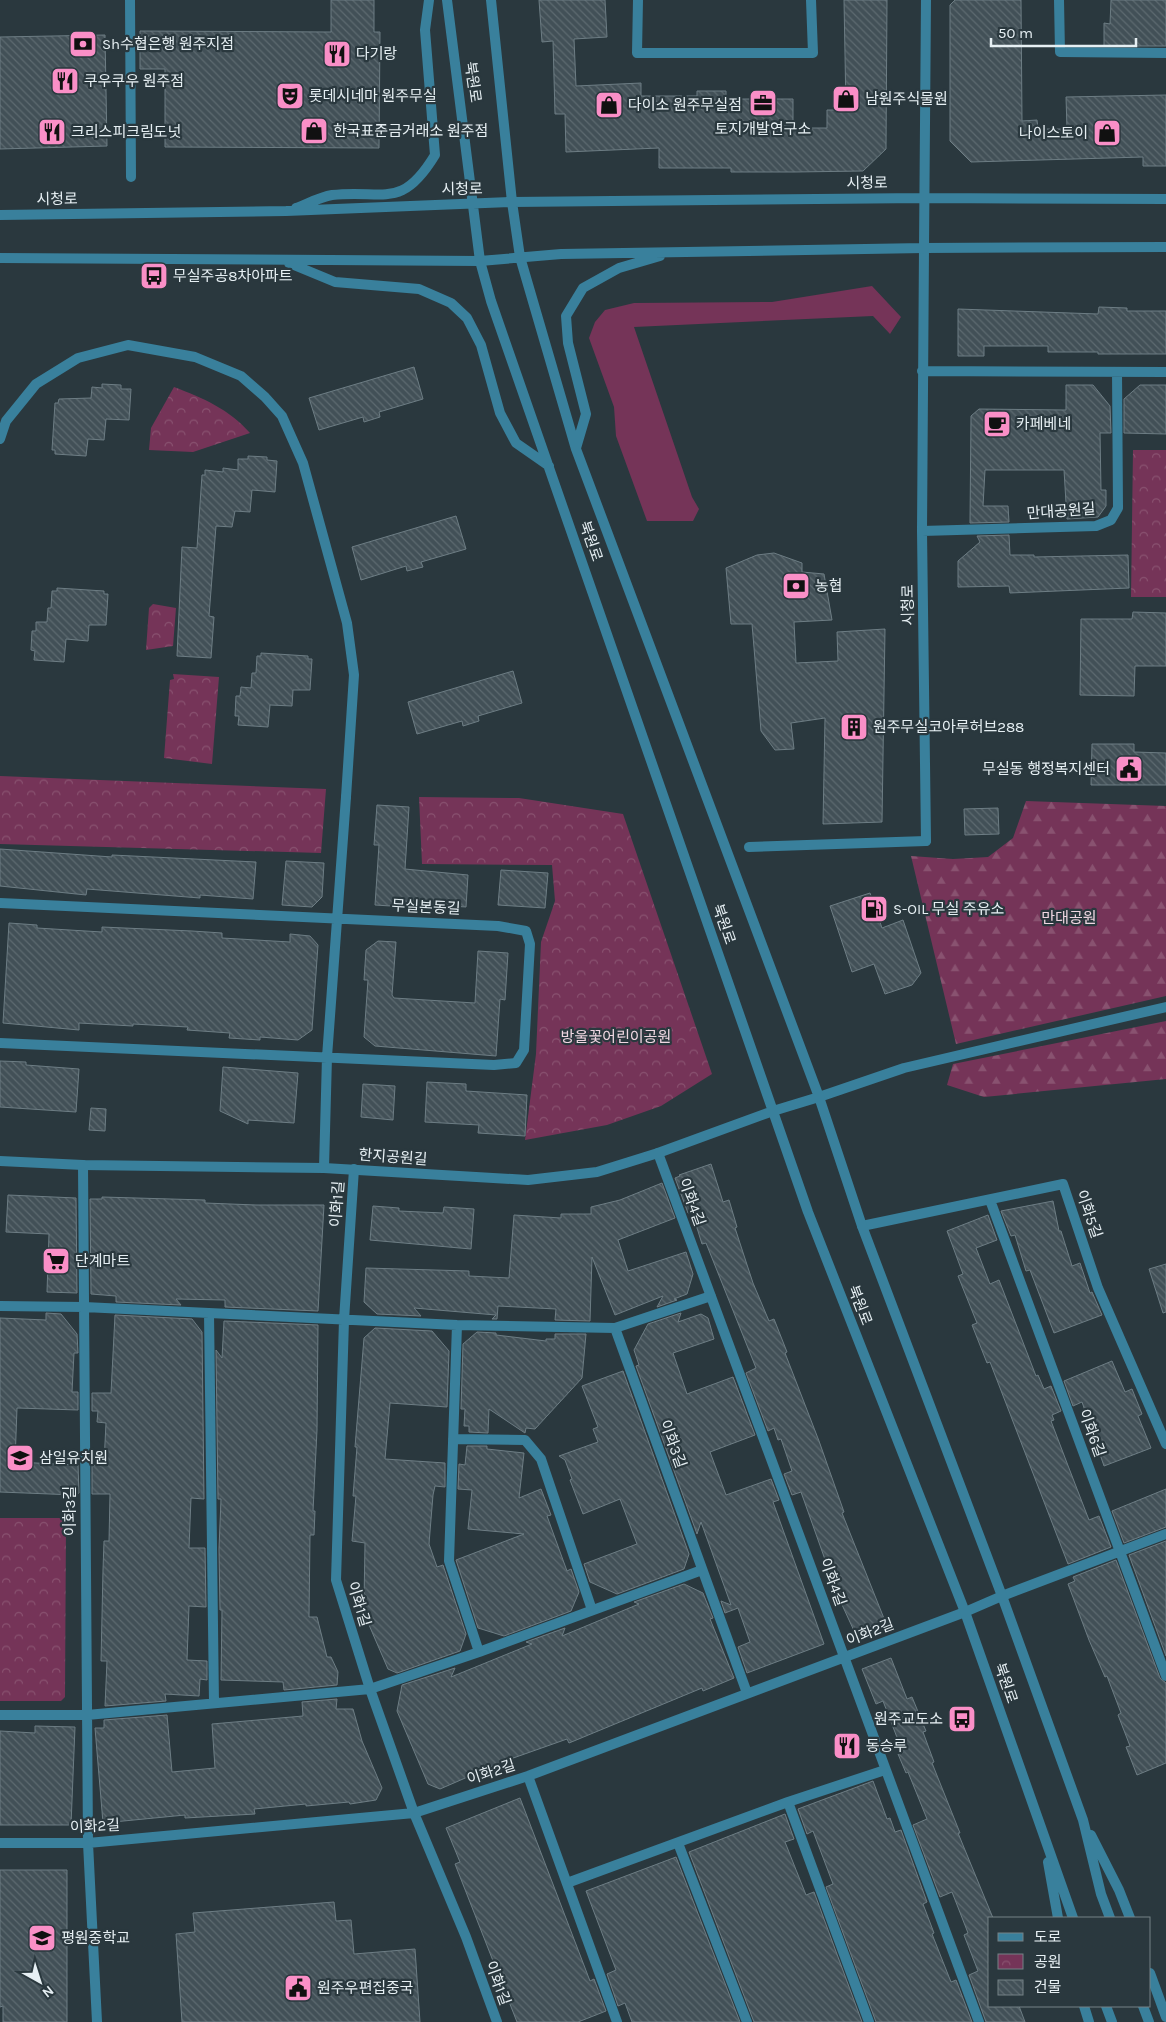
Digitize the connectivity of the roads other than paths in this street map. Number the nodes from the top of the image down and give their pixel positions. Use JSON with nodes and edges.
{"nodes":[{"id":1,"x":130,"y":0,"type":"edge"},
{"id":2,"x":429,"y":0,"type":"edge"},
{"id":3,"x":447,"y":0,"type":"edge"},
{"id":4,"x":490,"y":0,"type":"edge"},
{"id":5,"x":638,"y":0,"type":"edge"},
{"id":6,"x":811,"y":0,"type":"edge"},
{"id":7,"x":926,"y":0,"type":"edge"},
{"id":8,"x":1059,"y":0,"type":"edge"},
{"id":9,"x":1166,"y":53,"type":"edge"},
{"id":10,"x":131,"y":177,"type":"dead end"},
{"id":11,"x":924,"y":198,"type":"junction"},
{"id":12,"x":1166,"y":199,"type":"edge"},
{"id":13,"x":512,"y":202,"type":"junction"},
{"id":14,"x":473,"y":205,"type":"junction"},
{"id":15,"x":286,"y":211,"type":"junction"},
{"id":16,"x":0,"y":215,"type":"edge"},
{"id":17,"x":1166,"y":247,"type":"edge"},
{"id":18,"x":924,"y":248,"type":"junction"},
{"id":19,"x":675,"y":252,"type":"junction"},
{"id":20,"x":520,"y":257,"type":"junction"},
{"id":21,"x":0,"y":258,"type":"edge"},
{"id":22,"x":284,"y":260,"type":"junction"},
{"id":23,"x":480,"y":262,"type":"junction"},
{"id":24,"x":922,"y":371,"type":"junction"},
{"id":25,"x":1117,"y":372,"type":"junction"},
{"id":26,"x":1166,"y":372,"type":"edge"},
{"id":27,"x":0,"y":439,"type":"edge"},
{"id":28,"x":576,"y":449,"type":"junction"},
{"id":29,"x":549,"y":466,"type":"junction"},
{"id":30,"x":922,"y":531,"type":"junction"},
{"id":31,"x":749,"y":848,"type":"dead end"},
{"id":32,"x":0,"y":903,"type":"edge"},
{"id":33,"x":338,"y":918,"type":"junction"},
{"id":34,"x":1166,"y":1008,"type":"edge"},
{"id":35,"x":0,"y":1043,"type":"edge"},
{"id":36,"x":327,"y":1057,"type":"junction"},
{"id":37,"x":818,"y":1097,"type":"junction"},
{"id":38,"x":773,"y":1111,"type":"junction"},
{"id":39,"x":658,"y":1153,"type":"junction"},
{"id":40,"x":0,"y":1161,"type":"edge"},
{"id":41,"x":83,"y":1165,"type":"junction"},
{"id":42,"x":324,"y":1168,"type":"junction"},
{"id":43,"x":354,"y":1169,"type":"junction"},
{"id":44,"x":990,"y":1200,"type":"junction"},
{"id":45,"x":862,"y":1226,"type":"junction"},
{"id":46,"x":711,"y":1296,"type":"junction"},
{"id":47,"x":0,"y":1306,"type":"edge"},
{"id":48,"x":84,"y":1307,"type":"junction"},
{"id":49,"x":209,"y":1313,"type":"junction"},
{"id":50,"x":344,"y":1320,"type":"junction"},
{"id":51,"x":457,"y":1325,"type":"junction"},
{"id":52,"x":615,"y":1328,"type":"junction"},
{"id":53,"x":453,"y":1439,"type":"junction"},
{"id":54,"x":1166,"y":1444,"type":"edge"},
{"id":55,"x":1166,"y":1534,"type":"edge"},
{"id":56,"x":1120,"y":1551,"type":"junction"},
{"id":57,"x":702,"y":1570,"type":"junction"},
{"id":58,"x":1002,"y":1596,"type":"junction"},
{"id":59,"x":592,"y":1610,"type":"junction"},
{"id":60,"x":965,"y":1612,"type":"junction"},
{"id":61,"x":479,"y":1652,"type":"junction"},
{"id":62,"x":845,"y":1657,"type":"junction"},
{"id":63,"x":1166,"y":1676,"type":"edge"},
{"id":64,"x":370,"y":1689,"type":"junction"},
{"id":65,"x":747,"y":1694,"type":"junction"},
{"id":66,"x":214,"y":1703,"type":"junction"},
{"id":67,"x":0,"y":1715,"type":"edge"},
{"id":68,"x":87,"y":1715,"type":"junction"},
{"id":69,"x":885,"y":1770,"type":"junction"},
{"id":70,"x":528,"y":1776,"type":"junction"},
{"id":71,"x":788,"y":1802,"type":"junction"},
{"id":72,"x":414,"y":1813,"type":"junction"},
{"id":73,"x":1083,"y":1820,"type":"junction"},
{"id":74,"x":1044,"y":1839,"type":"junction"},
{"id":75,"x":0,"y":1843,"type":"edge"},
{"id":76,"x":88,"y":1843,"type":"junction"},
{"id":77,"x":678,"y":1843,"type":"junction"},
{"id":78,"x":567,"y":1883,"type":"junction"},
{"id":79,"x":1058,"y":1917,"type":"edge"},
{"id":80,"x":1073,"y":1917,"type":"edge"},
{"id":81,"x":1110,"y":1917,"type":"edge"},
{"id":82,"x":1130,"y":1917,"type":"edge"},
{"id":83,"x":1151,"y":1975,"type":"edge"},
{"id":84,"x":1163,"y":2000,"type":"edge"},
{"id":85,"x":1084,"y":2007,"type":"edge"},
{"id":86,"x":1106,"y":2007,"type":"edge"},
{"id":87,"x":1143,"y":2007,"type":"edge"},
{"id":88,"x":1166,"y":2017,"type":"edge"},
{"id":89,"x":97,"y":2022,"type":"edge"},
{"id":90,"x":497,"y":2022,"type":"edge"},
{"id":91,"x":617,"y":2022,"type":"edge"},
{"id":92,"x":747,"y":2022,"type":"edge"},
{"id":93,"x":869,"y":2022,"type":"edge"},
{"id":94,"x":979,"y":2022,"type":"edge"},
{"id":95,"x":1089,"y":2022,"type":"edge"},
{"id":96,"x":1112,"y":2022,"type":"edge"},
{"id":97,"x":1149,"y":2022,"type":"edge"}],
"edges":[{"from":1,"to":10,"type":"street"},
{"from":2,"to":15,"type":"street"},
{"from":3,"to":14,"type":"street","name":"북원로"},
{"from":4,"to":13,"type":"street","name":"북원로"},
{"from":5,"to":6,"type":"street"},
{"from":7,"to":11,"type":"street"},
{"from":8,"to":9,"type":"street"},
{"from":11,"to":12,"type":"street","name":"시청로"},
{"from":11,"to":13,"type":"street","name":"시청로"},
{"from":11,"to":18,"type":"street","name":"시청로"},
{"from":13,"to":14,"type":"street","name":"시청로"},
{"from":13,"to":20,"type":"street","name":"북원로"},
{"from":14,"to":15,"type":"street","name":"시청로"},
{"from":14,"to":23,"type":"street","name":"북원로"},
{"from":15,"to":16,"type":"street","name":"시청로"},
{"from":17,"to":18,"type":"street"},
{"from":18,"to":19,"type":"street"},
{"from":18,"to":24,"type":"street","name":"시청로"},
{"from":19,"to":20,"type":"street"},
{"from":19,"to":28,"type":"street"},
{"from":20,"to":23,"type":"street"},
{"from":20,"to":28,"type":"street","name":"북원로"},
{"from":21,"to":22,"type":"street"},
{"from":22,"to":23,"type":"street"},
{"from":22,"to":29,"type":"street"},
{"from":23,"to":29,"type":"street","name":"북원로"},
{"from":24,"to":25,"type":"street"},
{"from":24,"to":30,"type":"street","name":"시청로"},
{"from":25,"to":26,"type":"street"},
{"from":25,"to":30,"type":"street","name":"만대공원길"},
{"from":27,"to":33,"type":"street"},
{"from":28,"to":37,"type":"street","name":"북원로"},
{"from":29,"to":38,"type":"street","name":"북원로"},
{"from":30,"to":31,"type":"street","name":"시청로"},
{"from":32,"to":33,"type":"street","name":"무실본동길"},
{"from":33,"to":36,"type":"street"},
{"from":33,"to":36,"type":"street","name":"무실본동길"},
{"from":34,"to":37,"type":"street","name":"한지공원길"},
{"from":35,"to":36,"type":"street","name":"무실본동길"},
{"from":36,"to":42,"type":"street"},
{"from":37,"to":38,"type":"street","name":"한지공원길"},
{"from":37,"to":45,"type":"street","name":"북원로"},
{"from":38,"to":39,"type":"street","name":"한지공원길"},
{"from":38,"to":60,"type":"street","name":"북원로"},
{"from":39,"to":43,"type":"street","name":"한지공원길"},
{"from":39,"to":46,"type":"street","name":"이화4길"},
{"from":40,"to":41,"type":"street","name":"한지공원길"},
{"from":41,"to":42,"type":"street","name":"한지공원길"},
{"from":41,"to":48,"type":"street","name":"이화3길"},
{"from":42,"to":43,"type":"street","name":"한지공원길"},
{"from":43,"to":50,"type":"street","name":"이화1길"},
{"from":44,"to":45,"type":"street","name":"이화5길"},
{"from":44,"to":54,"type":"street","name":"이화5길"},
{"from":44,"to":56,"type":"street","name":"이화6길"},
{"from":45,"to":58,"type":"street","name":"북원로"},
{"from":46,"to":52,"type":"street"},
{"from":46,"to":62,"type":"street","name":"이화4길"},
{"from":47,"to":48,"type":"street"},
{"from":48,"to":49,"type":"street"},
{"from":48,"to":68,"type":"street","name":"이화3길"},
{"from":49,"to":50,"type":"street"},
{"from":49,"to":66,"type":"street"},
{"from":50,"to":51,"type":"street"},
{"from":50,"to":64,"type":"street","name":"이화1길"},
{"from":51,"to":52,"type":"street"},
{"from":51,"to":53,"type":"street"},
{"from":52,"to":57,"type":"street","name":"이화3길"},
{"from":53,"to":59,"type":"street"},
{"from":53,"to":61,"type":"street"},
{"from":55,"to":56,"type":"street","name":"이화2길"},
{"from":56,"to":58,"type":"street","name":"이화2길"},
{"from":56,"to":63,"type":"street","name":"이화6길"},
{"from":57,"to":59,"type":"street"},
{"from":57,"to":65,"type":"street","name":"이화3길"},
{"from":58,"to":60,"type":"street","name":"이화2길"},
{"from":58,"to":73,"type":"street","name":"북원로"},
{"from":59,"to":61,"type":"street"},
{"from":60,"to":62,"type":"street","name":"이화2길"},
{"from":60,"to":74,"type":"street","name":"북원로"},
{"from":61,"to":64,"type":"street"},
{"from":62,"to":65,"type":"street","name":"이화2길"},
{"from":62,"to":69,"type":"street","name":"이화4길"},
{"from":64,"to":66,"type":"street"},
{"from":64,"to":72,"type":"street","name":"이화1길"},
{"from":65,"to":70,"type":"street","name":"이화2길"},
{"from":66,"to":68,"type":"street"},
{"from":67,"to":68,"type":"street"},
{"from":68,"to":76,"type":"street","name":"이화3길"},
{"from":69,"to":71,"type":"street"},
{"from":69,"to":94,"type":"street","name":"이화4길"},
{"from":70,"to":72,"type":"street","name":"이화2길"},
{"from":70,"to":78,"type":"street"},
{"from":71,"to":77,"type":"street"},
{"from":71,"to":93,"type":"street"},
{"from":72,"to":76,"type":"street","name":"이화2길"},
{"from":72,"to":90,"type":"street","name":"이화1길"},
{"from":73,"to":81,"type":"street","name":"북원로"},
{"from":73,"to":82,"type":"street","name":"북원로"},
{"from":74,"to":79,"type":"street","name":"북원로"},
{"from":74,"to":80,"type":"street","name":"북원로"},
{"from":75,"to":76,"type":"street","name":"이화2길"},
{"from":76,"to":89,"type":"street","name":"이화3길"},
{"from":77,"to":78,"type":"street"},
{"from":77,"to":92,"type":"street"},
{"from":78,"to":91,"type":"street"},
{"from":83,"to":84,"type":"street"},
{"from":84,"to":88,"type":"street"},
{"from":85,"to":95,"type":"street"},
{"from":86,"to":96,"type":"street"},
{"from":87,"to":97,"type":"street"}]}
